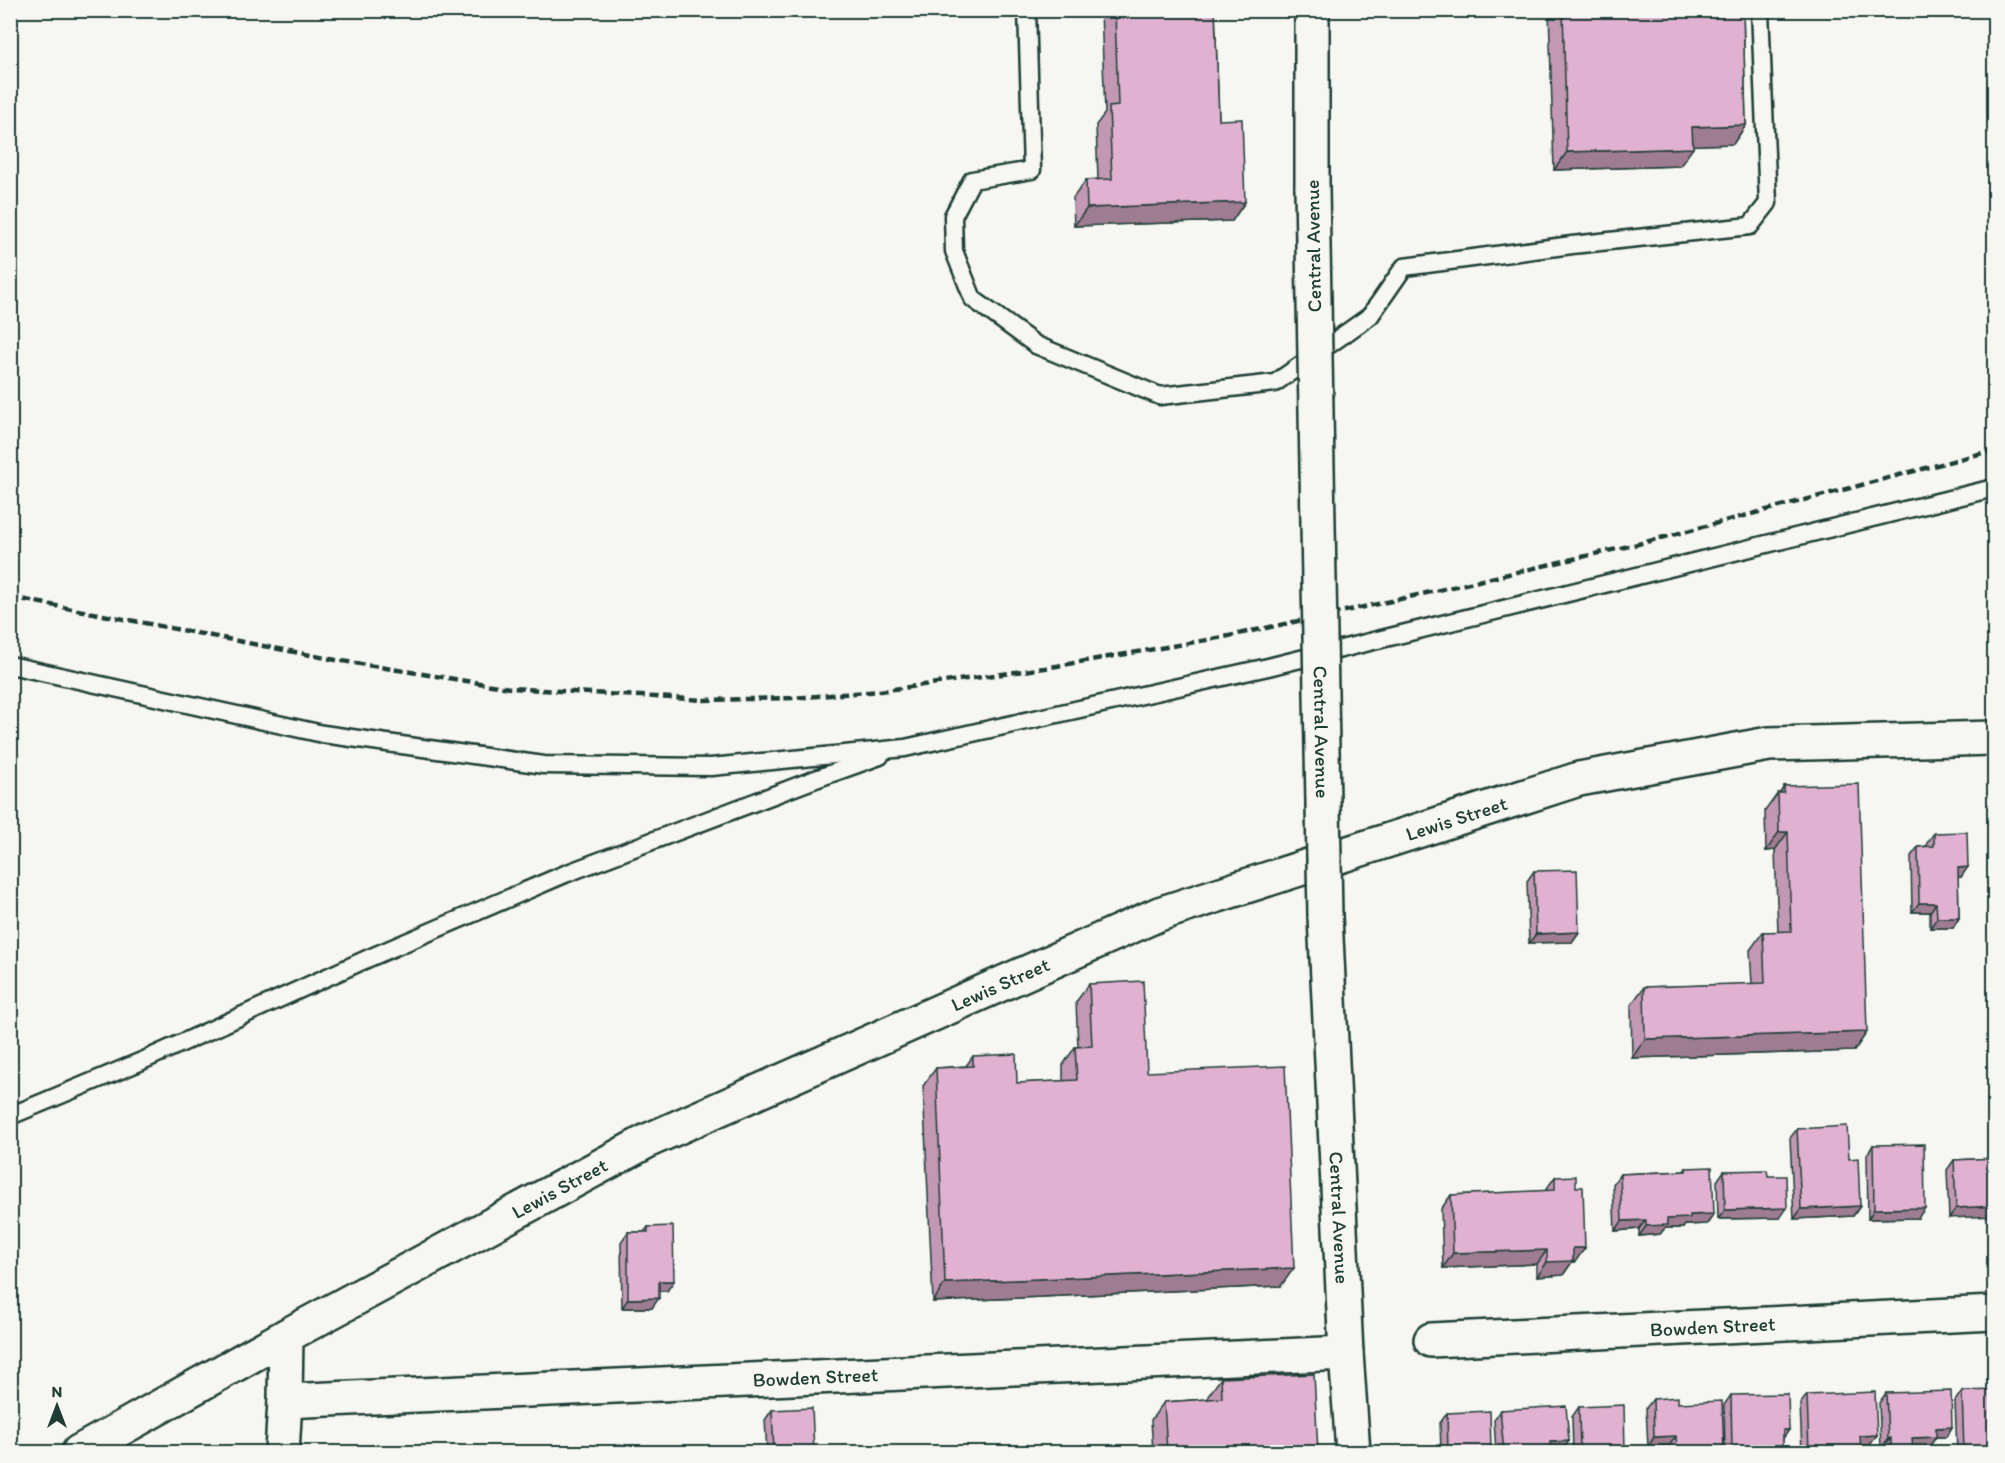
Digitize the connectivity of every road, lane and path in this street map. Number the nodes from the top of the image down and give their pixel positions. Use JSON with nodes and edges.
{"nodes":[{"id":1,"x":1027,"y":10,"type":"edge"},
{"id":2,"x":1312,"y":10,"type":"edge"},
{"id":3,"x":1760,"y":10,"type":"edge"},
{"id":4,"x":1995,"y":488,"type":"edge"},
{"id":5,"x":10,"y":665,"type":"edge"},
{"id":6,"x":1995,"y":738,"type":"edge"},
{"id":7,"x":905,"y":748,"type":"junction"},
{"id":8,"x":10,"y":1116,"type":"edge"},
{"id":9,"x":1995,"y":1313,"type":"edge"},
{"id":10,"x":286,"y":1336,"type":"junction"},
{"id":11,"x":1431,"y":1340,"type":"dead end"},
{"id":12,"x":1346,"y":1353,"type":"junction"},
{"id":13,"x":285,"y":1401,"type":"junction"},
{"id":14,"x":79,"y":1452,"type":"edge"},
{"id":15,"x":282,"y":1452,"type":"edge"},
{"id":16,"x":1353,"y":1452,"type":"edge"}],
"edges":[{"from":1,"to":3,"type":"lane"},
{"from":2,"to":12,"type":"street","name":"Central Avenue","bridge":true},
{"from":4,"to":7,"type":"lane"},
{"from":5,"to":7,"type":"lane"},
{"from":6,"to":10,"type":"street","name":"Lewis Street"},
{"from":7,"to":8,"type":"lane"},
{"from":9,"to":11,"type":"street","name":"Bowden Street"},
{"from":10,"to":13,"type":"street"},
{"from":10,"to":14,"type":"street","name":"Lewis Street"},
{"from":12,"to":13,"type":"street","name":"Bowden Street"},
{"from":12,"to":16,"type":"street","name":"Central Avenue"},
{"from":13,"to":15,"type":"street"}]}
